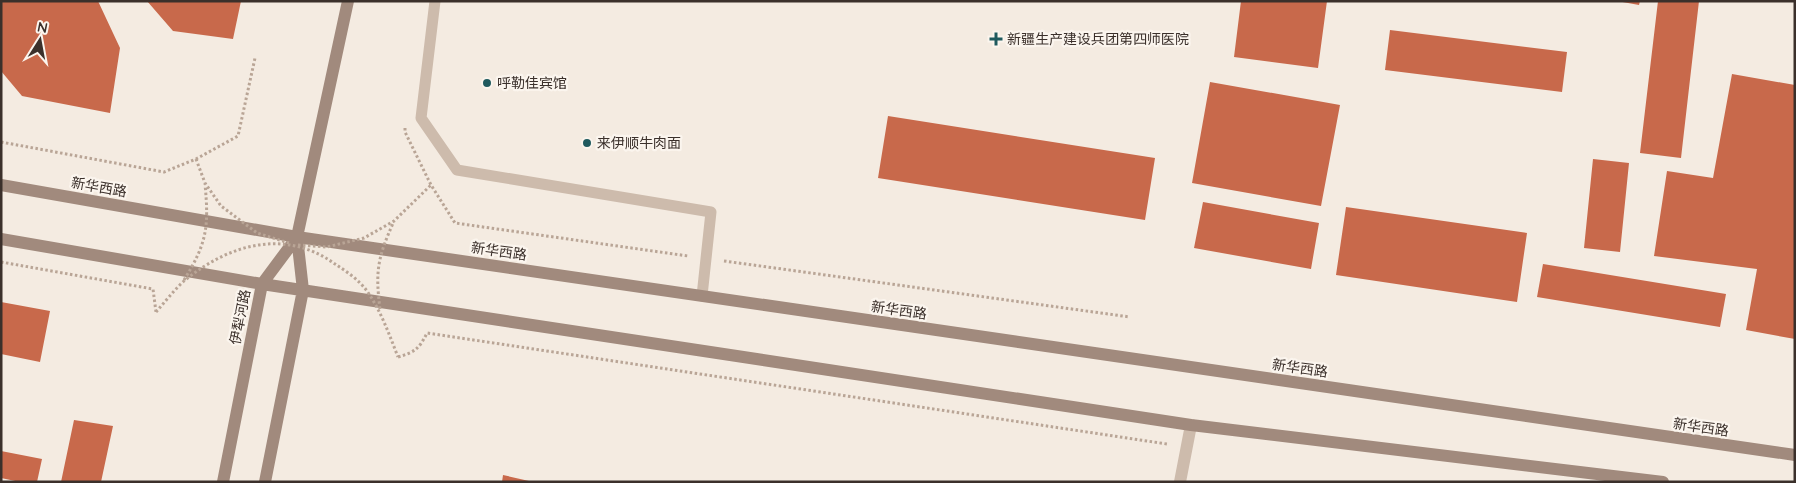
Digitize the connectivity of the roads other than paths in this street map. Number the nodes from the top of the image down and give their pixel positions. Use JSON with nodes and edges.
{"nodes":[{"id":1,"x":348,"y":1,"type":"edge"},
{"id":2,"x":435,"y":1,"type":"edge"},
{"id":3,"x":1,"y":185,"type":"edge"},
{"id":4,"x":1,"y":239,"type":"edge"},
{"id":5,"x":295,"y":241,"type":"junction"},
{"id":6,"x":262,"y":284,"type":"junction"},
{"id":7,"x":303,"y":290,"type":"junction"},
{"id":8,"x":702,"y":296,"type":"junction"},
{"id":9,"x":1191,"y":425,"type":"junction"},
{"id":10,"x":1795,"y":456,"type":"edge"},
{"id":11,"x":223,"y":482,"type":"edge"},
{"id":12,"x":265,"y":482,"type":"edge"},
{"id":13,"x":1180,"y":482,"type":"edge"},
{"id":14,"x":1662,"y":482,"type":"edge"}],
"edges":[{"from":1,"to":5,"type":"main road"},
{"from":2,"to":8,"type":"lane"},
{"from":3,"to":5,"type":"main road","name":"新华西路"},
{"from":4,"to":6,"type":"main road"},
{"from":5,"to":6,"type":"main road","name":"伊犁河路"},
{"from":5,"to":7,"type":"main road"},
{"from":5,"to":8,"type":"main road","name":"新华西路"},
{"from":6,"to":7,"type":"main road"},
{"from":6,"to":11,"type":"main road","name":"伊犁河路"},
{"from":7,"to":9,"type":"main road"},
{"from":7,"to":12,"type":"main road"},
{"from":8,"to":10,"type":"main road","name":"新华西路"},
{"from":9,"to":13,"type":"street"},
{"from":9,"to":14,"type":"main road"}]}
